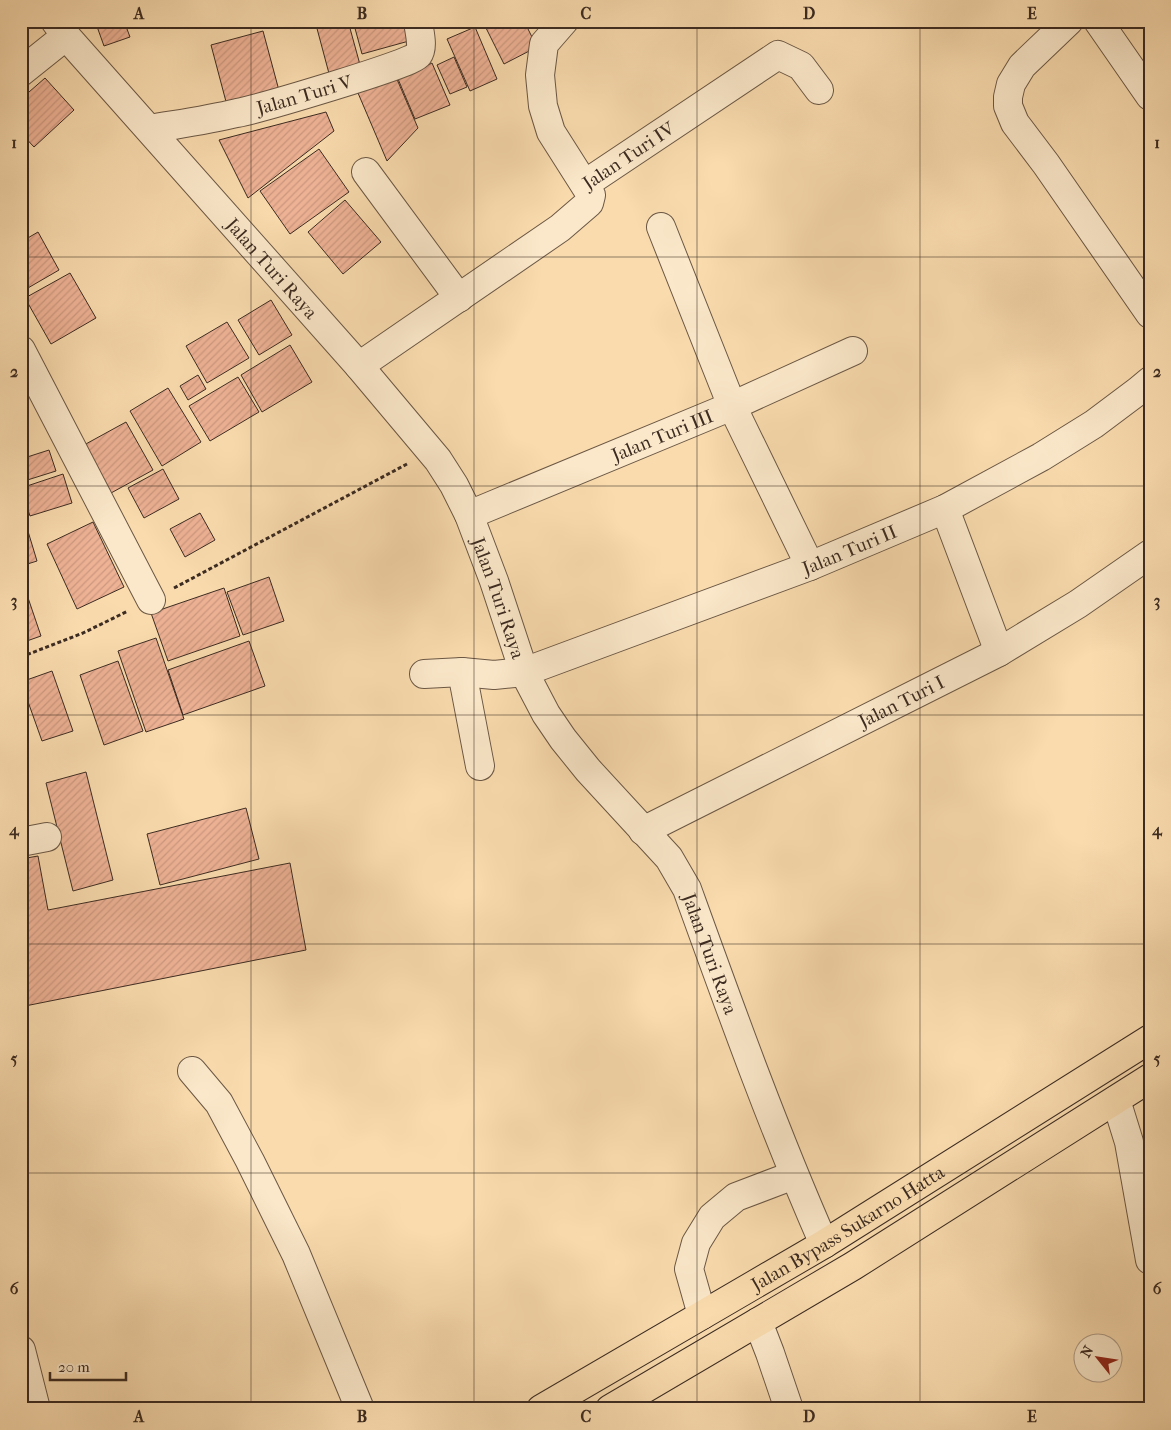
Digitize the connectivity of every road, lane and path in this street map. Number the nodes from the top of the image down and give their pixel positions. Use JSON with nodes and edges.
{"nodes":[{"id":1,"x":418,"y":21,"type":"edge"},
{"id":2,"x":564,"y":21,"type":"edge"},
{"id":3,"x":1069,"y":21,"type":"edge"},
{"id":4,"x":1098,"y":21,"type":"edge"},
{"id":5,"x":61,"y":29,"type":"edge"},
{"id":6,"x":21,"y":72,"type":"edge"},
{"id":7,"x":819,"y":90,"type":"dead end"},
{"id":8,"x":1150,"y":96,"type":"edge"},
{"id":9,"x":150,"y":129,"type":"junction"},
{"id":10,"x":366,"y":172,"type":"dead end"},
{"id":11,"x":585,"y":184,"type":"junction"},
{"id":12,"x":661,"y":227,"type":"dead end"},
{"id":13,"x":459,"y":298,"type":"junction"},
{"id":14,"x":1150,"y":314,"type":"edge"},
{"id":15,"x":21,"y":350,"type":"edge"},
{"id":16,"x":853,"y":352,"type":"dead end"},
{"id":17,"x":359,"y":366,"type":"junction"},
{"id":18,"x":1150,"y":381,"type":"edge"},
{"id":19,"x":732,"y":406,"type":"junction"},
{"id":20,"x":431,"y":451,"type":"junction"},
{"id":21,"x":945,"y":509,"type":"junction"},
{"id":22,"x":469,"y":515,"type":"junction"},
{"id":23,"x":1150,"y":554,"type":"edge"},
{"id":24,"x":810,"y":566,"type":"junction"},
{"id":25,"x":151,"y":600,"type":"junction"},
{"id":26,"x":999,"y":652,"type":"junction"},
{"id":27,"x":21,"y":658,"type":"edge"},
{"id":28,"x":462,"y":672,"type":"junction"},
{"id":29,"x":524,"y":672,"type":"junction"},
{"id":30,"x":424,"y":674,"type":"dead end"},
{"id":31,"x":480,"y":766,"type":"dead end"},
{"id":32,"x":643,"y":831,"type":"junction"},
{"id":33,"x":1150,"y":1039,"type":"edge"},
{"id":34,"x":192,"y":1071,"type":"dead end"},
{"id":35,"x":1150,"y":1078,"type":"edge"},
{"id":36,"x":1116,"y":1100,"type":"junction"},
{"id":37,"x":794,"y":1175,"type":"junction"},
{"id":38,"x":824,"y":1244,"type":"junction"},
{"id":39,"x":1150,"y":1260,"type":"edge"},
{"id":40,"x":702,"y":1315,"type":"junction"},
{"id":41,"x":758,"y":1322,"type":"junction"},
{"id":42,"x":21,"y":1350,"type":"edge"},
{"id":43,"x":36,"y":1409,"type":"edge"},
{"id":44,"x":360,"y":1409,"type":"edge"},
{"id":45,"x":540,"y":1409,"type":"edge"},
{"id":46,"x":610,"y":1409,"type":"edge"},
{"id":47,"x":789,"y":1409,"type":"edge"}],
"edges":[{"from":1,"to":9,"type":"street","name":"Jalan Turi V"},
{"from":2,"to":11,"type":"street"},
{"from":3,"to":14,"type":"street"},
{"from":4,"to":8,"type":"street"},
{"from":5,"to":6,"type":"street"},
{"from":5,"to":9,"type":"street","name":"Jalan Turi Raya"},
{"from":7,"to":11,"type":"street","name":"Jalan Turi IV"},
{"from":9,"to":17,"type":"street","name":"Jalan Turi Raya"},
{"from":10,"to":13,"type":"street"},
{"from":11,"to":13,"type":"street","name":"Jalan Turi IV"},
{"from":12,"to":19,"type":"street"},
{"from":13,"to":17,"type":"street","name":"Jalan Turi IV"},
{"from":15,"to":25,"type":"street"},
{"from":16,"to":19,"type":"street","name":"Jalan Turi III"},
{"from":17,"to":20,"type":"street","name":"Jalan Turi Raya"},
{"from":18,"to":21,"type":"street","name":"Jalan Turi II"},
{"from":19,"to":22,"type":"street","name":"Jalan Turi III"},
{"from":19,"to":24,"type":"street"},
{"from":20,"to":22,"type":"street","name":"Jalan Turi Raya"},
{"from":20,"to":25,"type":"path"},
{"from":21,"to":24,"type":"street","name":"Jalan Turi II"},
{"from":21,"to":26,"type":"street"},
{"from":22,"to":29,"type":"street","name":"Jalan Turi Raya"},
{"from":23,"to":26,"type":"street","name":"Jalan Turi I"},
{"from":24,"to":29,"type":"street","name":"Jalan Turi II"},
{"from":25,"to":27,"type":"path"},
{"from":26,"to":32,"type":"street","name":"Jalan Turi I"},
{"from":28,"to":29,"type":"street","name":"Jalan Turi II"},
{"from":28,"to":30,"type":"street","name":"Jalan Turi II"},
{"from":28,"to":31,"type":"street"},
{"from":29,"to":32,"type":"street","name":"Jalan Turi Raya"},
{"from":32,"to":37,"type":"street","name":"Jalan Turi Raya"},
{"from":33,"to":38,"type":"highway","name":"Jalan Bypass Sukarno Hatta"},
{"from":34,"to":44,"type":"street"},
{"from":35,"to":36,"type":"highway","name":"Jalan Bypass Sukarno Hatta"},
{"from":36,"to":39,"type":"street"},
{"from":36,"to":41,"type":"highway","name":"Jalan Bypass Sukarno Hatta"},
{"from":37,"to":38,"type":"street","name":"Jalan Turi Raya"},
{"from":37,"to":40,"type":"street"},
{"from":38,"to":40,"type":"highway","name":"Jalan Bypass Sukarno Hatta"},
{"from":40,"to":45,"type":"highway","name":"Jalan Bypass Sukarno Hatta"},
{"from":41,"to":46,"type":"highway","name":"Jalan Bypass Sukarno Hatta"},
{"from":41,"to":47,"type":"street"},
{"from":42,"to":43,"type":"street"}]}
